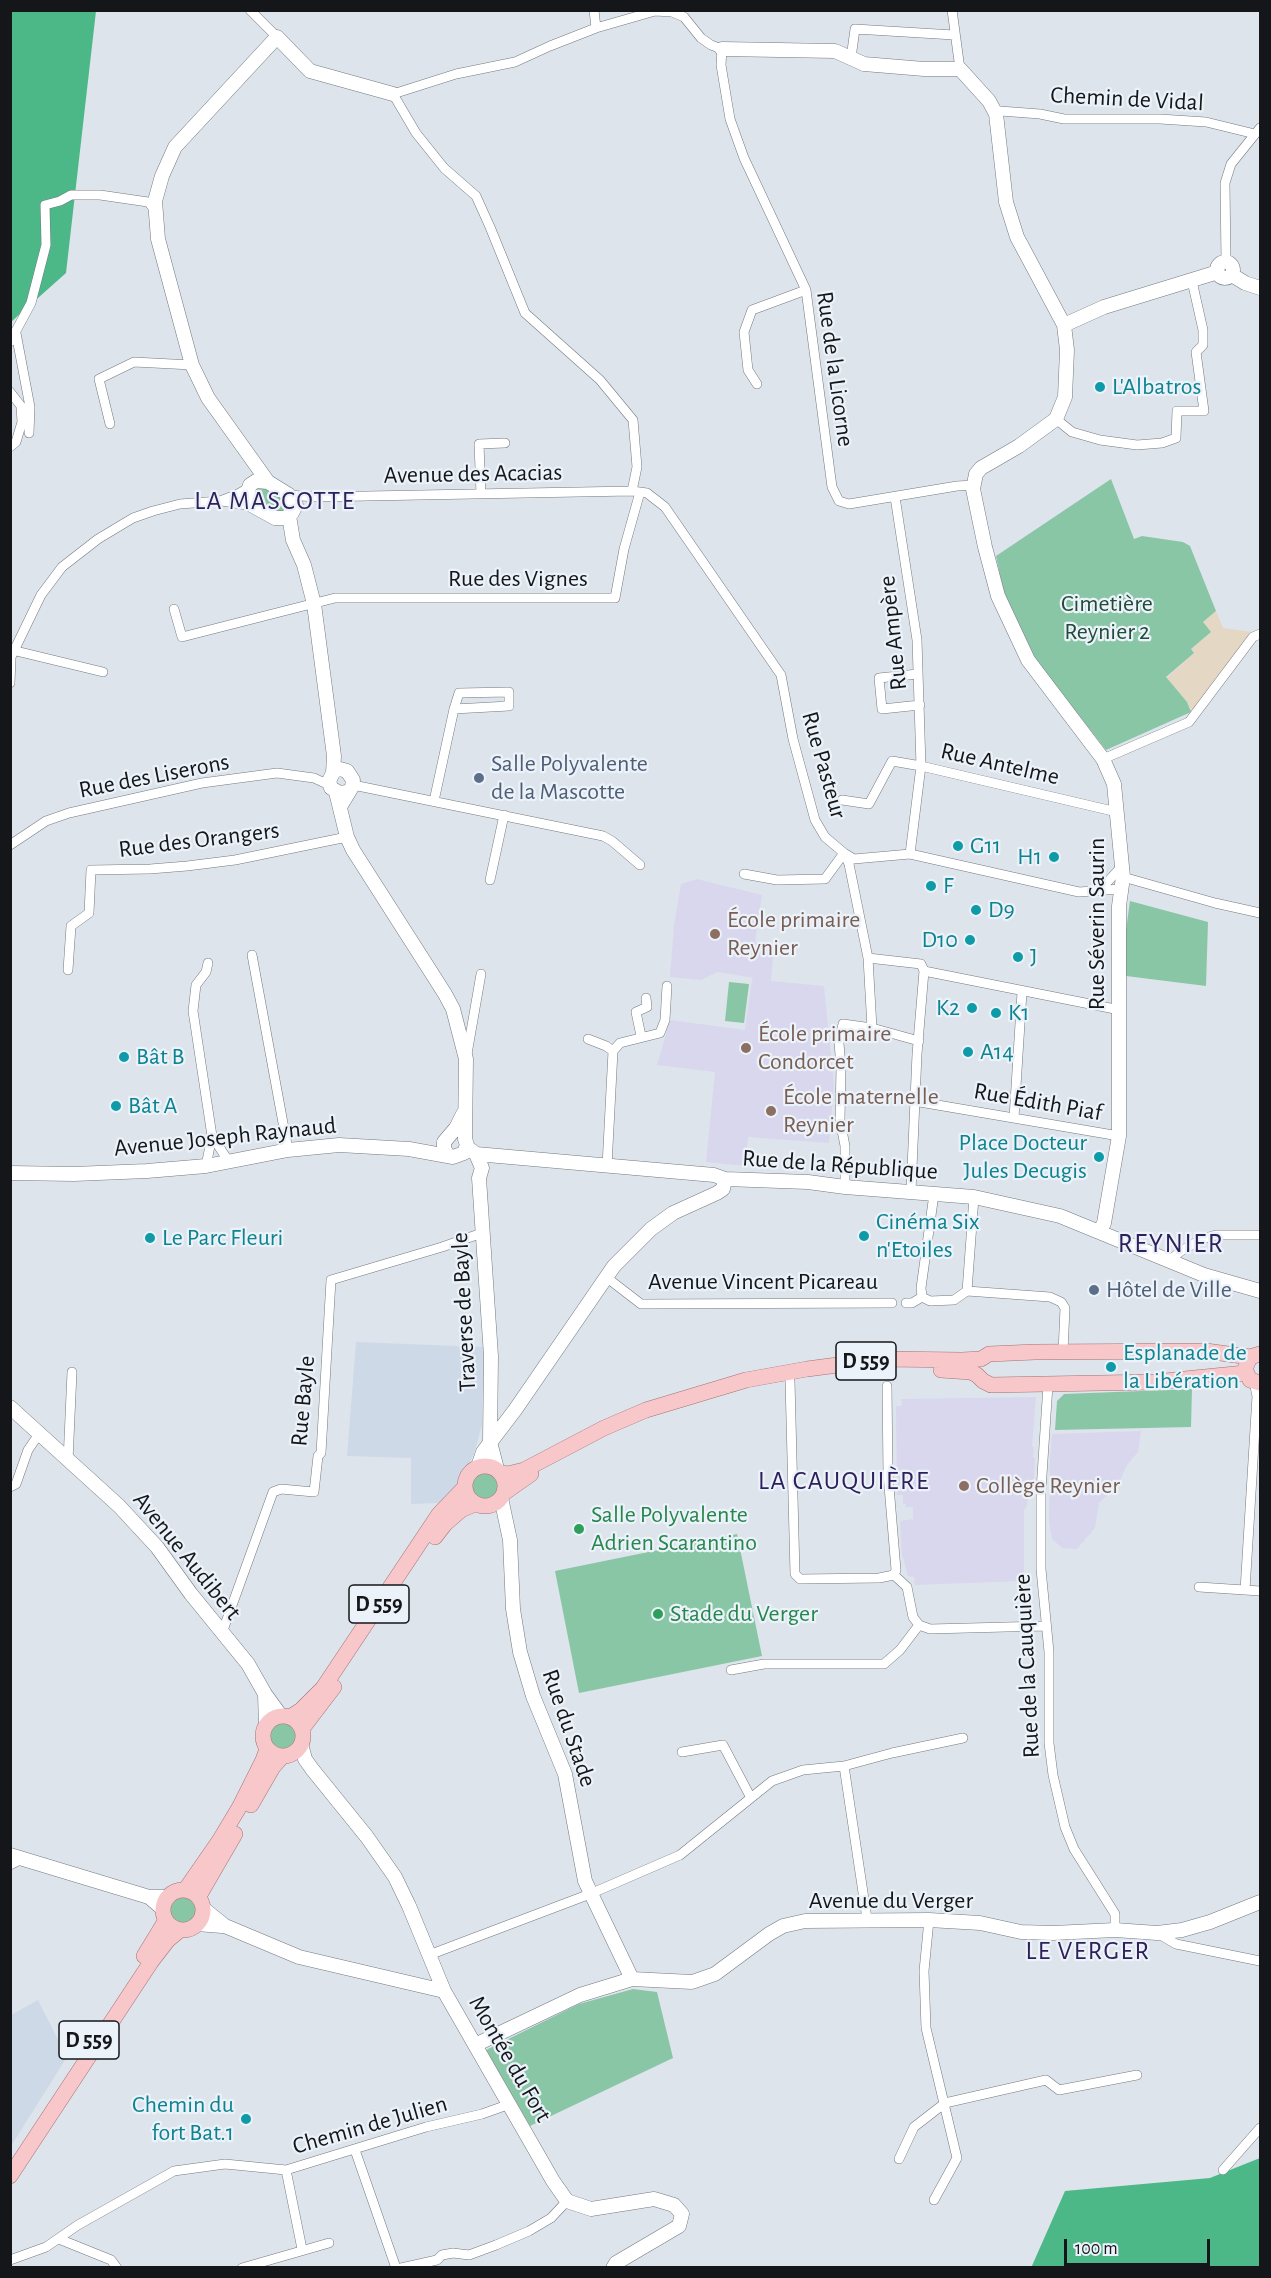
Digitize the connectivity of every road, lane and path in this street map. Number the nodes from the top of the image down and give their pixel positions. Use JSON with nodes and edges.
{"nodes":[{"id":1,"x":250,"y":10,"type":"edge"},
{"id":2,"x":594,"y":10,"type":"edge"},
{"id":3,"x":952,"y":10,"type":"edge"},
{"id":4,"x":596,"y":28,"type":"junction"},
{"id":5,"x":954,"y":35,"type":"junction"},
{"id":6,"x":277,"y":37,"type":"junction"},
{"id":7,"x":722,"y":49,"type":"junction"},
{"id":8,"x":851,"y":58,"type":"junction"},
{"id":9,"x":960,"y":69,"type":"junction"},
{"id":10,"x":393,"y":94,"type":"junction"},
{"id":11,"x":996,"y":114,"type":"junction"},
{"id":12,"x":1258,"y":131,"type":"edge"},
{"id":13,"x":156,"y":211,"type":"junction"},
{"id":14,"x":1222,"y":267,"type":"junction"},
{"id":15,"x":1192,"y":281,"type":"junction"},
{"id":16,"x":1260,"y":288,"type":"edge"},
{"id":17,"x":806,"y":290,"type":"junction"},
{"id":18,"x":1064,"y":325,"type":"junction"},
{"id":19,"x":16,"y":333,"type":"junction"},
{"id":20,"x":10,"y":342,"type":"edge"},
{"id":21,"x":192,"y":365,"type":"junction"},
{"id":22,"x":757,"y":384,"type":"dead end"},
{"id":23,"x":10,"y":392,"type":"edge"},
{"id":24,"x":1056,"y":419,"type":"junction"},
{"id":25,"x":110,"y":424,"type":"dead end"},
{"id":26,"x":29,"y":433,"type":"dead end"},
{"id":27,"x":505,"y":444,"type":"dead end"},
{"id":28,"x":10,"y":447,"type":"edge"},
{"id":29,"x":255,"y":463,"type":"junction"},
{"id":30,"x":268,"y":482,"type":"junction"},
{"id":31,"x":251,"y":485,"type":"junction"},
{"id":32,"x":974,"y":485,"type":"junction"},
{"id":33,"x":636,"y":492,"type":"junction"},
{"id":34,"x":481,"y":494,"type":"junction"},
{"id":35,"x":895,"y":497,"type":"junction"},
{"id":36,"x":220,"y":501,"type":"junction"},
{"id":37,"x":253,"y":506,"type":"junction"},
{"id":38,"x":287,"y":509,"type":"junction"},
{"id":39,"x":314,"y":604,"type":"junction"},
{"id":40,"x":174,"y":609,"type":"dead end"},
{"id":41,"x":1260,"y":634,"type":"edge"},
{"id":42,"x":12,"y":656,"type":"edge"},
{"id":43,"x":104,"y":672,"type":"dead end"},
{"id":44,"x":918,"y":674,"type":"junction"},
{"id":45,"x":10,"y":682,"type":"edge"},
{"id":46,"x":920,"y":705,"type":"junction"},
{"id":47,"x":454,"y":709,"type":"junction"},
{"id":48,"x":1103,"y":759,"type":"junction"},
{"id":49,"x":921,"y":766,"type":"junction"},
{"id":50,"x":339,"y":781,"type":"junction"},
{"id":51,"x":842,"y":800,"type":"dead end"},
{"id":52,"x":434,"y":801,"type":"junction"},
{"id":53,"x":1118,"y":812,"type":"junction"},
{"id":54,"x":504,"y":815,"type":"junction"},
{"id":55,"x":347,"y":837,"type":"junction"},
{"id":56,"x":10,"y":845,"type":"edge"},
{"id":57,"x":844,"y":853,"type":"junction"},
{"id":58,"x":910,"y":854,"type":"junction"},
{"id":59,"x":640,"y":865,"type":"dead end"},
{"id":60,"x":744,"y":874,"type":"dead end"},
{"id":61,"x":1122,"y":877,"type":"junction"},
{"id":62,"x":490,"y":880,"type":"dead end"},
{"id":63,"x":1101,"y":889,"type":"junction"},
{"id":64,"x":1260,"y":913,"type":"edge"},
{"id":65,"x":252,"y":955,"type":"dead end"},
{"id":66,"x":868,"y":958,"type":"junction"},
{"id":67,"x":208,"y":963,"type":"dead end"},
{"id":68,"x":68,"y":970,"type":"dead end"},
{"id":69,"x":924,"y":971,"type":"junction"},
{"id":70,"x":481,"y":974,"type":"dead end"},
{"id":71,"x":667,"y":986,"type":"dead end"},
{"id":72,"x":1022,"y":992,"type":"junction"},
{"id":73,"x":646,"y":998,"type":"dead end"},
{"id":74,"x":1120,"y":1010,"type":"junction"},
{"id":75,"x":872,"y":1029,"type":"junction"},
{"id":76,"x":641,"y":1036,"type":"junction"},
{"id":77,"x":588,"y":1040,"type":"dead end"},
{"id":78,"x":919,"y":1041,"type":"junction"},
{"id":79,"x":614,"y":1051,"type":"junction"},
{"id":80,"x":466,"y":1059,"type":"junction"},
{"id":81,"x":914,"y":1101,"type":"junction"},
{"id":82,"x":1014,"y":1118,"type":"junction"},
{"id":83,"x":212,"y":1136,"type":"junction"},
{"id":84,"x":1119,"y":1136,"type":"junction"},
{"id":85,"x":458,"y":1147,"type":"junction"},
{"id":86,"x":288,"y":1150,"type":"junction"},
{"id":87,"x":229,"y":1162,"type":"junction"},
{"id":88,"x":206,"y":1166,"type":"junction"},
{"id":89,"x":607,"y":1166,"type":"junction"},
{"id":90,"x":10,"y":1173,"type":"edge"},
{"id":91,"x":725,"y":1179,"type":"junction"},
{"id":92,"x":845,"y":1187,"type":"junction"},
{"id":93,"x":911,"y":1191,"type":"junction"},
{"id":94,"x":934,"y":1194,"type":"junction"},
{"id":95,"x":974,"y":1197,"type":"junction"},
{"id":96,"x":1100,"y":1231,"type":"junction"},
{"id":97,"x":482,"y":1233,"type":"junction"},
{"id":98,"x":1260,"y":1235,"type":"edge"},
{"id":99,"x":1170,"y":1260,"type":"junction"},
{"id":100,"x":606,"y":1277,"type":"junction"},
{"id":101,"x":967,"y":1291,"type":"junction"},
{"id":102,"x":1260,"y":1291,"type":"edge"},
{"id":103,"x":922,"y":1297,"type":"junction"},
{"id":104,"x":892,"y":1303,"type":"dead end"},
{"id":105,"x":909,"y":1303,"type":"dead end"},
{"id":106,"x":1063,"y":1352,"type":"junction"},
{"id":107,"x":1255,"y":1356,"type":"edge"},
{"id":108,"x":981,"y":1359,"type":"junction"},
{"id":109,"x":72,"y":1372,"type":"dead end"},
{"id":110,"x":978,"y":1375,"type":"junction"},
{"id":111,"x":790,"y":1381,"type":"junction"},
{"id":112,"x":1048,"y":1385,"type":"junction"},
{"id":113,"x":1255,"y":1385,"type":"edge"},
{"id":114,"x":887,"y":1386,"type":"dead end"},
{"id":115,"x":10,"y":1407,"type":"edge"},
{"id":116,"x":1258,"y":1415,"type":"edge"},
{"id":117,"x":39,"y":1434,"type":"junction"},
{"id":118,"x":490,"y":1442,"type":"junction"},
{"id":119,"x":68,"y":1461,"type":"junction"},
{"id":120,"x":478,"y":1467,"type":"junction"},
{"id":121,"x":499,"y":1472,"type":"junction"},
{"id":122,"x":10,"y":1487,"type":"edge"},
{"id":123,"x":464,"y":1488,"type":"junction"},
{"id":124,"x":492,"y":1500,"type":"junction"},
{"id":125,"x":894,"y":1575,"type":"junction"},
{"id":126,"x":1199,"y":1587,"type":"dead end"},
{"id":127,"x":1245,"y":1590,"type":"junction"},
{"id":128,"x":1260,"y":1591,"type":"edge"},
{"id":129,"x":919,"y":1625,"type":"junction"},
{"id":130,"x":1046,"y":1626,"type":"junction"},
{"id":131,"x":222,"y":1633,"type":"junction"},
{"id":132,"x":731,"y":1670,"type":"dead end"},
{"id":133,"x":265,"y":1694,"type":"junction"},
{"id":134,"x":286,"y":1717,"type":"junction"},
{"id":135,"x":266,"y":1725,"type":"junction"},
{"id":136,"x":963,"y":1738,"type":"dead end"},
{"id":137,"x":267,"y":1749,"type":"junction"},
{"id":138,"x":299,"y":1752,"type":"junction"},
{"id":139,"x":682,"y":1752,"type":"dead end"},
{"id":140,"x":844,"y":1766,"type":"junction"},
{"id":141,"x":751,"y":1798,"type":"junction"},
{"id":142,"x":14,"y":1860,"type":"edge"},
{"id":143,"x":184,"y":1890,"type":"junction"},
{"id":144,"x":590,"y":1894,"type":"junction"},
{"id":145,"x":1260,"y":1895,"type":"edge"},
{"id":146,"x":1260,"y":1902,"type":"edge"},
{"id":147,"x":201,"y":1903,"type":"junction"},
{"id":148,"x":166,"y":1909,"type":"junction"},
{"id":149,"x":867,"y":1919,"type":"junction"},
{"id":150,"x":929,"y":1920,"type":"junction"},
{"id":151,"x":197,"y":1924,"type":"junction"},
{"id":152,"x":225,"y":1926,"type":"junction"},
{"id":153,"x":180,"y":1930,"type":"junction"},
{"id":154,"x":1115,"y":1930,"type":"junction"},
{"id":155,"x":1157,"y":1933,"type":"junction"},
{"id":156,"x":429,"y":1955,"type":"junction"},
{"id":157,"x":1260,"y":1961,"type":"edge"},
{"id":158,"x":632,"y":1978,"type":"junction"},
{"id":159,"x":444,"y":1991,"type":"junction"},
{"id":160,"x":475,"y":2045,"type":"junction"},
{"id":161,"x":1137,"y":2075,"type":"dead end"},
{"id":162,"x":945,"y":2103,"type":"junction"},
{"id":163,"x":510,"y":2104,"type":"junction"},
{"id":164,"x":1260,"y":2128,"type":"edge"},
{"id":165,"x":355,"y":2150,"type":"junction"},
{"id":166,"x":10,"y":2159,"type":"edge"},
{"id":167,"x":900,"y":2159,"type":"dead end"},
{"id":168,"x":286,"y":2170,"type":"junction"},
{"id":169,"x":1223,"y":2170,"type":"dead end"},
{"id":170,"x":10,"y":2176,"type":"edge"},
{"id":171,"x":934,"y":2200,"type":"dead end"},
{"id":172,"x":567,"y":2201,"type":"junction"},
{"id":173,"x":59,"y":2239,"type":"junction"},
{"id":174,"x":329,"y":2243,"type":"dead end"},
{"id":175,"x":302,"y":2249,"type":"junction"},
{"id":176,"x":10,"y":2260,"type":"edge"},
{"id":177,"x":117,"y":2268,"type":"edge"},
{"id":178,"x":242,"y":2268,"type":"edge"},
{"id":179,"x":396,"y":2268,"type":"edge"},
{"id":180,"x":401,"y":2268,"type":"edge"},
{"id":181,"x":613,"y":2268,"type":"edge"}],
"edges":[{"from":1,"to":6,"type":"street"},
{"from":2,"to":4,"type":"street"},
{"from":3,"to":5,"type":"street"},
{"from":4,"to":7,"type":"street"},
{"from":4,"to":10,"type":"street"},
{"from":5,"to":8,"type":"street"},
{"from":5,"to":9,"type":"street"},
{"from":6,"to":10,"type":"street"},
{"from":6,"to":13,"type":"street"},
{"from":7,"to":8,"type":"street"},
{"from":7,"to":17,"type":"street","name":"Rue de la Licorne"},
{"from":8,"to":9,"type":"street"},
{"from":9,"to":11,"type":"street"},
{"from":10,"to":33,"type":"street"},
{"from":11,"to":12,"type":"street","name":"Chemin de Vidal"},
{"from":11,"to":18,"type":"street"},
{"from":12,"to":14,"type":"street"},
{"from":13,"to":19,"type":"street"},
{"from":13,"to":21,"type":"street"},
{"from":14,"to":15,"type":"street"},
{"from":14,"to":16,"type":"street"},
{"from":15,"to":18,"type":"street"},
{"from":15,"to":24,"type":"street"},
{"from":17,"to":22,"type":"street"},
{"from":17,"to":35,"type":"street","name":"Rue de la Licorne"},
{"from":18,"to":24,"type":"street"},
{"from":19,"to":20,"type":"street"},
{"from":19,"to":26,"type":"street"},
{"from":21,"to":25,"type":"street"},
{"from":21,"to":29,"type":"street"},
{"from":23,"to":28,"type":"street"},
{"from":24,"to":32,"type":"street"},
{"from":27,"to":34,"type":"street"},
{"from":29,"to":30,"type":"street"},
{"from":29,"to":31,"type":"street"},
{"from":30,"to":31,"type":"street"},
{"from":30,"to":38,"type":"street"},
{"from":31,"to":36,"type":"street"},
{"from":31,"to":37,"type":"street"},
{"from":32,"to":35,"type":"street","name":"Rue de la Licorne"},
{"from":32,"to":48,"type":"street","name":"Rue Séverin Saurin"},
{"from":33,"to":34,"type":"street","name":"Avenue des Acacias"},
{"from":33,"to":39,"type":"street","name":"Rue des Vignes"},
{"from":33,"to":57,"type":"street","name":"Rue Pasteur"},
{"from":34,"to":38,"type":"street","name":"Avenue des Acacias"},
{"from":35,"to":44,"type":"street","name":"Rue Ampère"},
{"from":36,"to":37,"type":"street"},
{"from":36,"to":42,"type":"street"},
{"from":37,"to":38,"type":"street"},
{"from":38,"to":39,"type":"street"},
{"from":39,"to":40,"type":"street","name":"Rue des Vignes"},
{"from":39,"to":50,"type":"street"},
{"from":41,"to":48,"type":"street"},
{"from":42,"to":43,"type":"street"},
{"from":42,"to":45,"type":"street"},
{"from":44,"to":46,"type":"street","name":"Rue Ampère"},
{"from":44,"to":46,"type":"street"},
{"from":46,"to":49,"type":"street","name":"Rue Ampère"},
{"from":47,"to":47,"type":"street"},
{"from":47,"to":52,"type":"street"},
{"from":48,"to":53,"type":"street","name":"Rue Séverin Saurin"},
{"from":49,"to":51,"type":"street"},
{"from":49,"to":53,"type":"street","name":"Rue Antelme"},
{"from":49,"to":58,"type":"street","name":"Rue Antelme"},
{"from":50,"to":52,"type":"street"},
{"from":50,"to":55,"type":"street"},
{"from":50,"to":56,"type":"street","name":"Rue des Liserons"},
{"from":52,"to":54,"type":"street"},
{"from":53,"to":61,"type":"street","name":"Rue Séverin Saurin"},
{"from":54,"to":59,"type":"street"},
{"from":54,"to":62,"type":"street"},
{"from":55,"to":68,"type":"street","name":"Rue des Orangers"},
{"from":55,"to":80,"type":"street"},
{"from":57,"to":58,"type":"street"},
{"from":57,"to":60,"type":"street"},
{"from":57,"to":66,"type":"street","name":"Rue Pasteur"},
{"from":58,"to":63,"type":"street"},
{"from":61,"to":63,"type":"street"},
{"from":61,"to":63,"type":"street"},
{"from":61,"to":64,"type":"street"},
{"from":61,"to":74,"type":"street","name":"Rue Séverin Saurin"},
{"from":65,"to":86,"type":"street"},
{"from":66,"to":69,"type":"street"},
{"from":66,"to":75,"type":"street","name":"Rue Pasteur"},
{"from":67,"to":83,"type":"street"},
{"from":69,"to":72,"type":"street"},
{"from":69,"to":78,"type":"street"},
{"from":70,"to":80,"type":"street"},
{"from":71,"to":76,"type":"street"},
{"from":72,"to":74,"type":"street"},
{"from":72,"to":82,"type":"street"},
{"from":73,"to":76,"type":"street"},
{"from":74,"to":84,"type":"street","name":"Rue Séverin Saurin"},
{"from":75,"to":78,"type":"street"},
{"from":75,"to":92,"type":"street"},
{"from":76,"to":79,"type":"street"},
{"from":77,"to":79,"type":"street"},
{"from":78,"to":81,"type":"street"},
{"from":79,"to":89,"type":"street"},
{"from":80,"to":85,"type":"street"},
{"from":81,"to":82,"type":"street","name":"Rue Édith Piaf"},
{"from":81,"to":93,"type":"street"},
{"from":82,"to":84,"type":"street","name":"Rue Édith Piaf"},
{"from":83,"to":87,"type":"street"},
{"from":83,"to":88,"type":"street"},
{"from":84,"to":96,"type":"street","name":"Rue Séverin Saurin"},
{"from":85,"to":86,"type":"street","name":"Avenue Joseph Raynaud"},
{"from":85,"to":89,"type":"street","name":"Avenue Joseph Raynaud"},
{"from":85,"to":97,"type":"street","name":"Traverse de Bayle"},
{"from":86,"to":87,"type":"street","name":"Avenue Joseph Raynaud"},
{"from":87,"to":88,"type":"street","name":"Avenue Joseph Raynaud"},
{"from":88,"to":90,"type":"street","name":"Avenue Joseph Raynaud"},
{"from":89,"to":91,"type":"street","name":"Avenue Joseph Raynaud"},
{"from":91,"to":92,"type":"street","name":"Rue de la République"},
{"from":91,"to":100,"type":"street","name":"Rue de la République"},
{"from":92,"to":93,"type":"street","name":"Rue de la République"},
{"from":93,"to":94,"type":"street","name":"Rue de la République"},
{"from":94,"to":95,"type":"street","name":"Rue de la République"},
{"from":94,"to":103,"type":"street"},
{"from":95,"to":96,"type":"street","name":"Rue de la République"},
{"from":95,"to":101,"type":"street"},
{"from":96,"to":99,"type":"street","name":"Rue de la République"},
{"from":97,"to":118,"type":"street","name":"Traverse de Bayle"},
{"from":97,"to":131,"type":"street","name":"Rue Bayle"},
{"from":98,"to":99,"type":"street"},
{"from":99,"to":102,"type":"street","name":"Rue de la République"},
{"from":100,"to":104,"type":"street","name":"Avenue Vincent Picareau"},
{"from":100,"to":118,"type":"street","name":"Rue de la République"},
{"from":101,"to":103,"type":"street"},
{"from":101,"to":106,"type":"street"},
{"from":103,"to":105,"type":"street","name":"Avenue Vincent Picareau"},
{"from":106,"to":107,"type":"main road","number":"D 559"},
{"from":106,"to":108,"type":"main road","number":"D 559"},
{"from":107,"to":113,"type":"main road"},
{"from":108,"to":110,"type":"main road"},
{"from":108,"to":121,"type":"main road","number":"D 559"},
{"from":109,"to":119,"type":"street"},
{"from":110,"to":111,"type":"main road","number":"D 559"},
{"from":110,"to":112,"type":"main road","number":"D 559"},
{"from":111,"to":124,"type":"main road","number":"D 559"},
{"from":111,"to":125,"type":"street"},
{"from":112,"to":113,"type":"main road","number":"D 559"},
{"from":112,"to":130,"type":"street","name":"Rue de la Cauquière"},
{"from":113,"to":116,"type":"street"},
{"from":114,"to":125,"type":"street"},
{"from":115,"to":117,"type":"street","name":"Avenue Audibert"},
{"from":116,"to":127,"type":"street"},
{"from":117,"to":119,"type":"street","name":"Avenue Audibert"},
{"from":117,"to":122,"type":"street"},
{"from":118,"to":120,"type":"street","name":"Traverse de Bayle"},
{"from":118,"to":121,"type":"street","name":"Traverse de Bayle"},
{"from":119,"to":131,"type":"street","name":"Avenue Audibert"},
{"from":120,"to":121,"type":"main road"},
{"from":120,"to":123,"type":"main road"},
{"from":121,"to":124,"type":"main road"},
{"from":123,"to":124,"type":"main road"},
{"from":123,"to":134,"type":"main road","number":"D 559"},
{"from":124,"to":138,"type":"main road","number":"D 559"},
{"from":124,"to":144,"type":"street","name":"Rue du Stade"},
{"from":125,"to":129,"type":"street"},
{"from":126,"to":127,"type":"street"},
{"from":127,"to":128,"type":"street"},
{"from":129,"to":130,"type":"street"},
{"from":129,"to":132,"type":"street"},
{"from":130,"to":154,"type":"street","name":"Rue de la Cauquière"},
{"from":131,"to":133,"type":"street","name":"Avenue Audibert"},
{"from":133,"to":134,"type":"street","name":"Avenue Audibert"},
{"from":133,"to":135,"type":"street","name":"Avenue Audibert"},
{"from":134,"to":135,"type":"main road"},
{"from":134,"to":138,"type":"main road"},
{"from":135,"to":137,"type":"main road"},
{"from":136,"to":140,"type":"street"},
{"from":137,"to":138,"type":"main road"},
{"from":137,"to":143,"type":"main road"},
{"from":138,"to":147,"type":"main road","number":"D 559"},
{"from":138,"to":156,"type":"street","name":"Montée du Fort"},
{"from":139,"to":141,"type":"street"},
{"from":140,"to":141,"type":"street"},
{"from":140,"to":149,"type":"street"},
{"from":141,"to":144,"type":"street"},
{"from":142,"to":148,"type":"street"},
{"from":143,"to":147,"type":"main road"},
{"from":143,"to":148,"type":"main road"},
{"from":144,"to":156,"type":"street"},
{"from":144,"to":158,"type":"street","name":"Rue du Stade"},
{"from":145,"to":155,"type":"street","name":"Avenue du Verger"},
{"from":146,"to":155,"type":"street","name":"Avenue du Verger"},
{"from":147,"to":151,"type":"main road"},
{"from":147,"to":152,"type":"street"},
{"from":148,"to":153,"type":"main road"},
{"from":148,"to":166,"type":"main road","number":"D 559"},
{"from":149,"to":150,"type":"street","name":"Avenue du Verger"},
{"from":149,"to":158,"type":"street","name":"Avenue du Verger"},
{"from":150,"to":154,"type":"street","name":"Avenue du Verger"},
{"from":150,"to":162,"type":"street"},
{"from":151,"to":152,"type":"street"},
{"from":151,"to":153,"type":"main road"},
{"from":152,"to":159,"type":"street"},
{"from":153,"to":170,"type":"main road"},
{"from":154,"to":155,"type":"street","name":"Avenue du Verger"},
{"from":155,"to":157,"type":"street"},
{"from":156,"to":159,"type":"street","name":"Montée du Fort"},
{"from":158,"to":160,"type":"street","name":"Avenue du Verger"},
{"from":159,"to":160,"type":"street","name":"Montée du Fort"},
{"from":160,"to":163,"type":"street","name":"Montée du Fort"},
{"from":161,"to":162,"type":"street"},
{"from":162,"to":167,"type":"street"},
{"from":162,"to":171,"type":"street"},
{"from":163,"to":165,"type":"street","name":"Chemin de Julien"},
{"from":163,"to":172,"type":"street","name":"Montée du Fort"},
{"from":164,"to":169,"type":"street"},
{"from":165,"to":168,"type":"street","name":"Chemin de Julien"},
{"from":165,"to":179,"type":"street"},
{"from":168,"to":173,"type":"street","name":"Chemin de Julien"},
{"from":168,"to":175,"type":"street"},
{"from":172,"to":180,"type":"street"},
{"from":172,"to":181,"type":"street"},
{"from":173,"to":176,"type":"street","name":"Chemin de Julien"},
{"from":173,"to":177,"type":"street"},
{"from":174,"to":175,"type":"street"},
{"from":175,"to":178,"type":"street"}]}
